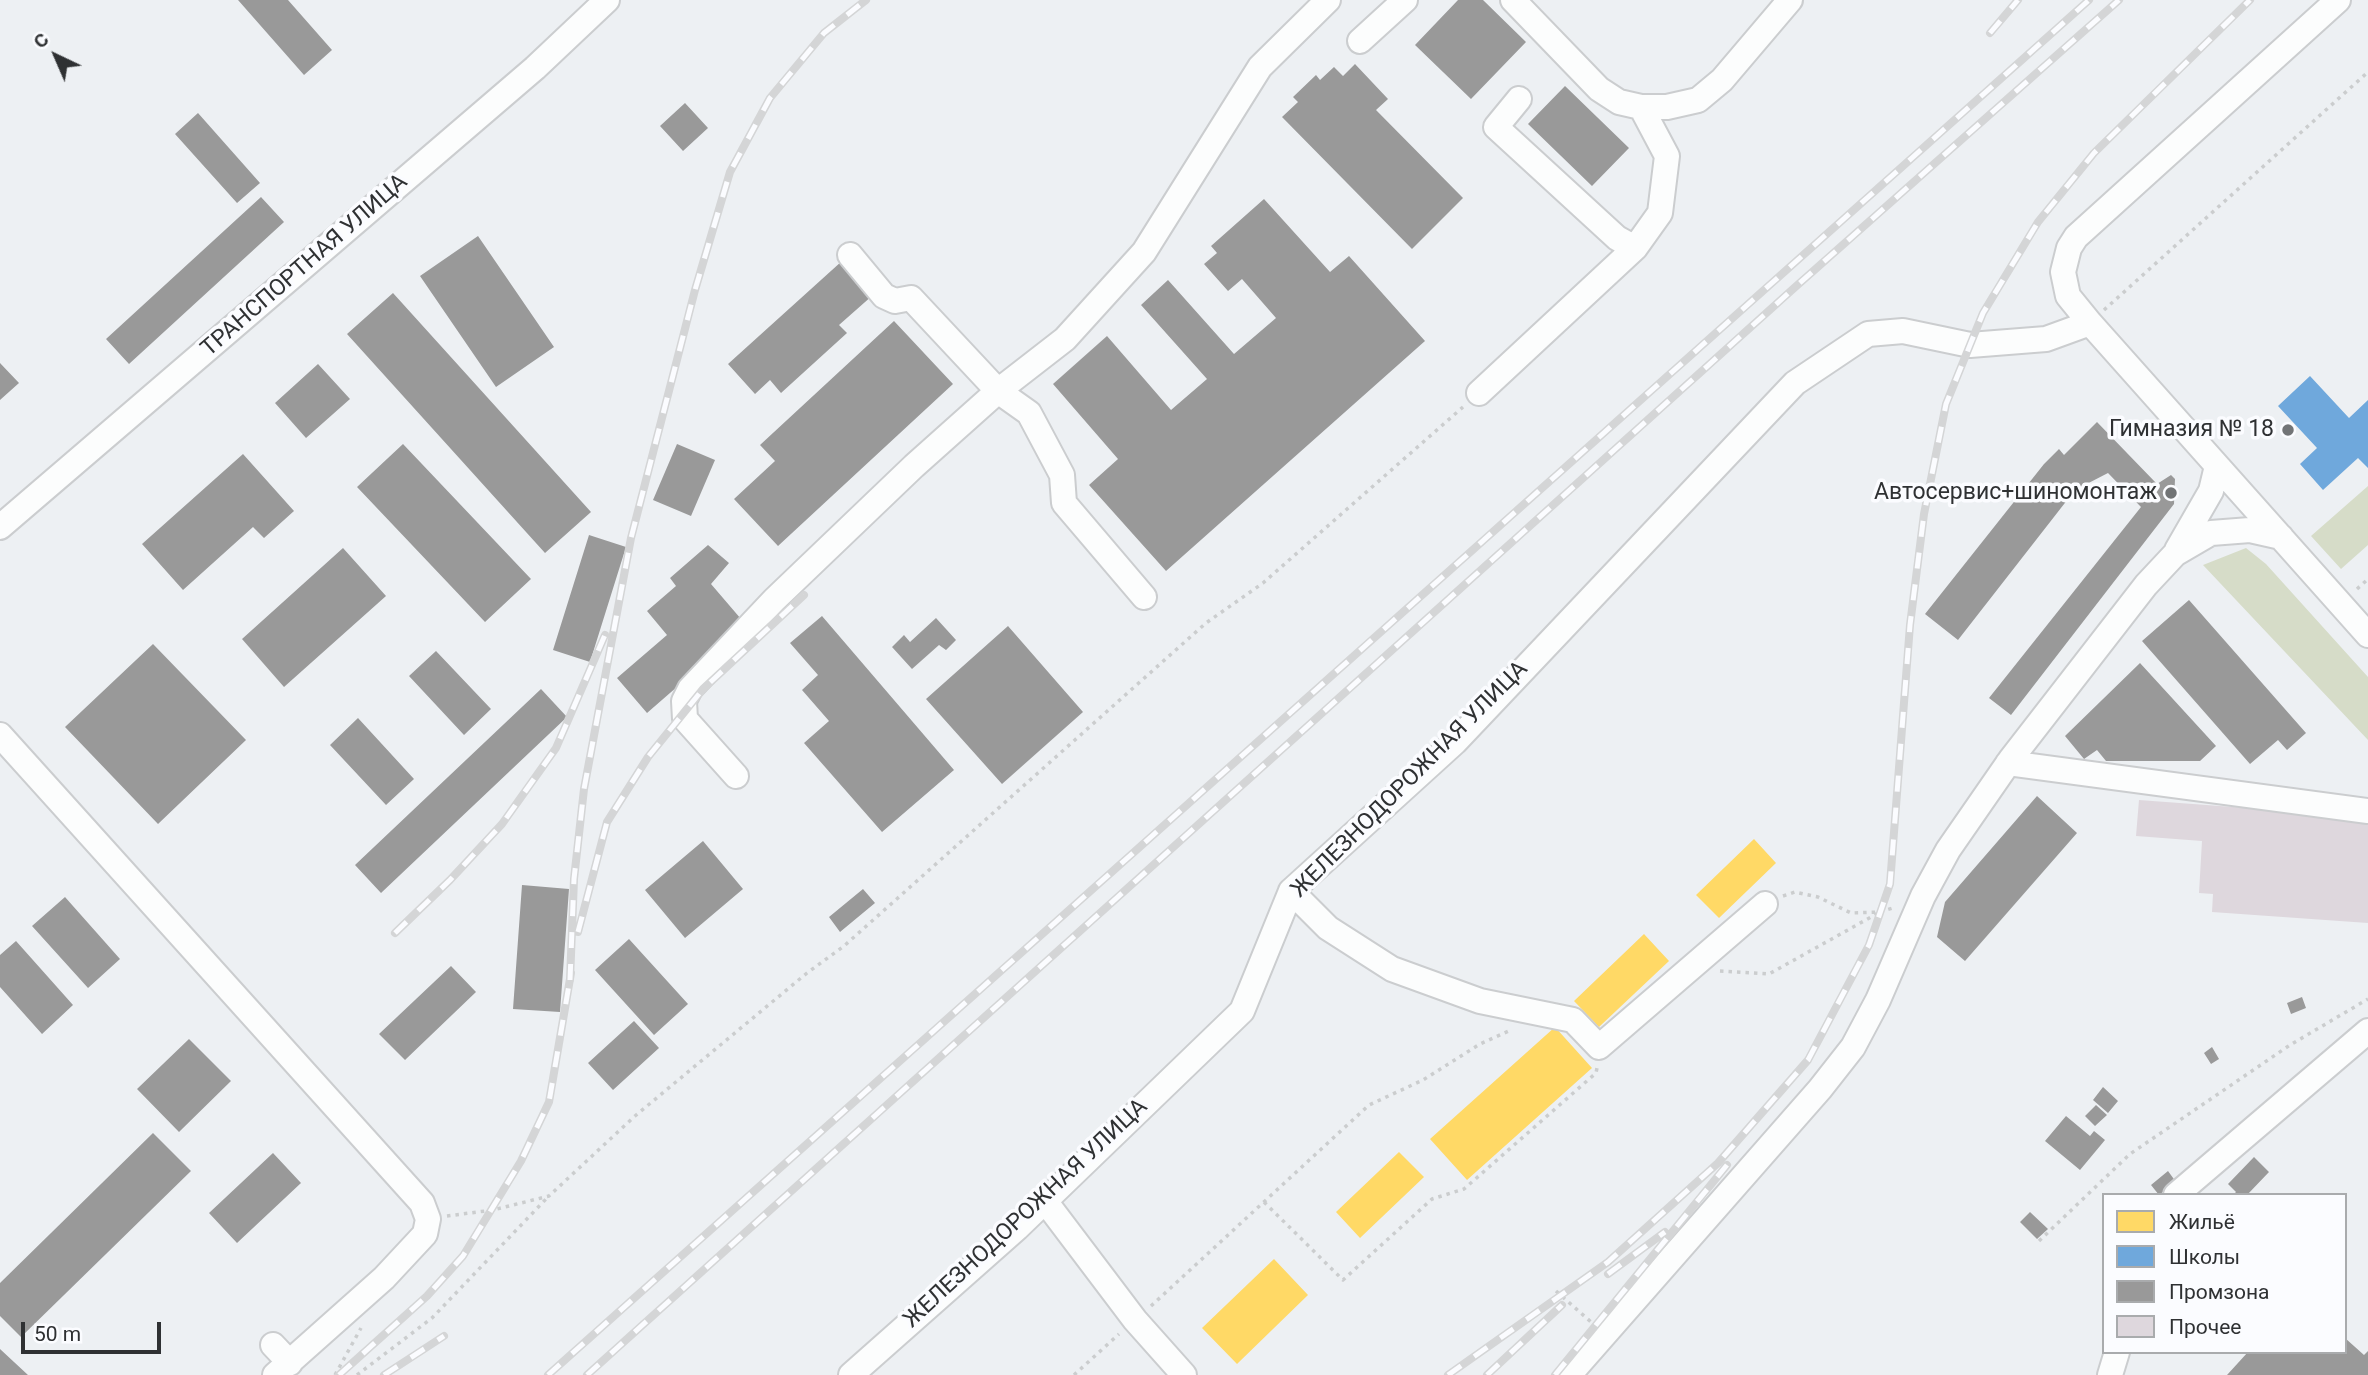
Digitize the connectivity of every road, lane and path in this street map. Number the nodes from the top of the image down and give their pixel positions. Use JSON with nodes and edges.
{"nodes":[{"id":1,"x":607,"y":0,"type":"edge"},
{"id":2,"x":1328,"y":0,"type":"edge"},
{"id":3,"x":1405,"y":0,"type":"edge"},
{"id":4,"x":1513,"y":0,"type":"edge"},
{"id":5,"x":1790,"y":0,"type":"edge"},
{"id":6,"x":2338,"y":0,"type":"edge"},
{"id":7,"x":1360,"y":41,"type":"dead end"},
{"id":8,"x":2368,"y":72,"type":"edge"},
{"id":9,"x":1519,"y":99,"type":"dead end"},
{"id":10,"x":1641,"y":107,"type":"junction"},
{"id":11,"x":1635,"y":248,"type":"junction"},
{"id":12,"x":850,"y":255,"type":"dead end"},
{"id":13,"x":2090,"y":323,"type":"junction"},
{"id":14,"x":998,"y":391,"type":"junction"},
{"id":15,"x":1479,"y":393,"type":"joint"},
{"id":16,"x":2217,"y":466,"type":"junction"},
{"id":17,"x":0,"y":527,"type":"edge"},
{"id":18,"x":2281,"y":537,"type":"junction"},
{"id":19,"x":2175,"y":554,"type":"junction"},
{"id":20,"x":1144,"y":597,"type":"dead end"},
{"id":21,"x":2368,"y":635,"type":"edge"},
{"id":22,"x":0,"y":735,"type":"edge"},
{"id":23,"x":2008,"y":762,"type":"junction"},
{"id":24,"x":736,"y":776,"type":"dead end"},
{"id":25,"x":2368,"y":811,"type":"edge"},
{"id":26,"x":1292,"y":891,"type":"junction"},
{"id":27,"x":1923,"y":896,"type":"junction"},
{"id":28,"x":1765,"y":904,"type":"joint"},
{"id":29,"x":1880,"y":912,"type":"junction"},
{"id":30,"x":1690,"y":969,"type":"junction"},
{"id":31,"x":2368,"y":999,"type":"edge"},
{"id":32,"x":1522,"y":1025,"type":"dead end"},
{"id":33,"x":2368,"y":1031,"type":"edge"},
{"id":34,"x":1599,"y":1047,"type":"junction"},
{"id":35,"x":2178,"y":1193,"type":"edge"},
{"id":36,"x":549,"y":1196,"type":"junction"},
{"id":37,"x":1045,"y":1201,"type":"junction"},
{"id":38,"x":1264,"y":1202,"type":"junction"},
{"id":39,"x":428,"y":1219,"type":"junction"},
{"id":40,"x":2039,"y":1241,"type":"dead end"},
{"id":41,"x":1556,"y":1291,"type":"dead end"},
{"id":42,"x":1135,"y":1320,"type":"junction"},
{"id":43,"x":1605,"y":1335,"type":"junction"},
{"id":44,"x":2116,"y":1354,"type":"edge"},
{"id":45,"x":279,"y":1361,"type":"edge"},
{"id":46,"x":357,"y":1375,"type":"edge"},
{"id":47,"x":851,"y":1375,"type":"edge"},
{"id":48,"x":1074,"y":1375,"type":"edge"},
{"id":49,"x":1184,"y":1375,"type":"edge"},
{"id":50,"x":1569,"y":1375,"type":"edge"},
{"id":51,"x":2109,"y":1375,"type":"edge"}],
"edges":[{"from":1,"to":17,"type":"street","name":"ТРАНСПОРТНАЯ УЛИЦА"},
{"from":2,"to":14,"type":"street"},
{"from":3,"to":7,"type":"street"},
{"from":4,"to":10,"type":"street"},
{"from":5,"to":10,"type":"street"},
{"from":6,"to":13,"type":"street"},
{"from":8,"to":13,"type":"path"},
{"from":9,"to":11,"type":"street"},
{"from":10,"to":11,"type":"street"},
{"from":11,"to":15,"type":"street"},
{"from":12,"to":14,"type":"street"},
{"from":13,"to":16,"type":"street"},
{"from":13,"to":26,"type":"street","name":"ЖЕЛЕЗНОДОРОЖНАЯ УЛИЦА"},
{"from":14,"to":20,"type":"street"},
{"from":14,"to":24,"type":"street"},
{"from":15,"to":36,"type":"path"},
{"from":16,"to":18,"type":"street"},
{"from":16,"to":19,"type":"street"},
{"from":18,"to":19,"type":"street"},
{"from":18,"to":21,"type":"street"},
{"from":19,"to":23,"type":"street"},
{"from":22,"to":39,"type":"street"},
{"from":23,"to":25,"type":"street"},
{"from":23,"to":27,"type":"street"},
{"from":26,"to":34,"type":"street"},
{"from":26,"to":37,"type":"street","name":"ЖЕЛЕЗНОДОРОЖНАЯ УЛИЦА"},
{"from":27,"to":29,"type":"path"},
{"from":27,"to":43,"type":"street"},
{"from":28,"to":29,"type":"path"},
{"from":28,"to":30,"type":"street"},
{"from":29,"to":30,"type":"path"},
{"from":30,"to":34,"type":"street"},
{"from":31,"to":40,"type":"path"},
{"from":32,"to":38,"type":"path"},
{"from":33,"to":35,"type":"street"},
{"from":34,"to":38,"type":"path"},
{"from":36,"to":39,"type":"path"},
{"from":36,"to":46,"type":"path"},
{"from":37,"to":42,"type":"street"},
{"from":37,"to":47,"type":"street","name":"ЖЕЛЕЗНОДОРОЖНАЯ УЛИЦА"},
{"from":38,"to":42,"type":"path"},
{"from":39,"to":45,"type":"street"},
{"from":41,"to":43,"type":"path"},
{"from":42,"to":48,"type":"path"},
{"from":42,"to":49,"type":"street"},
{"from":43,"to":50,"type":"street"},
{"from":44,"to":51,"type":"street"}]}
